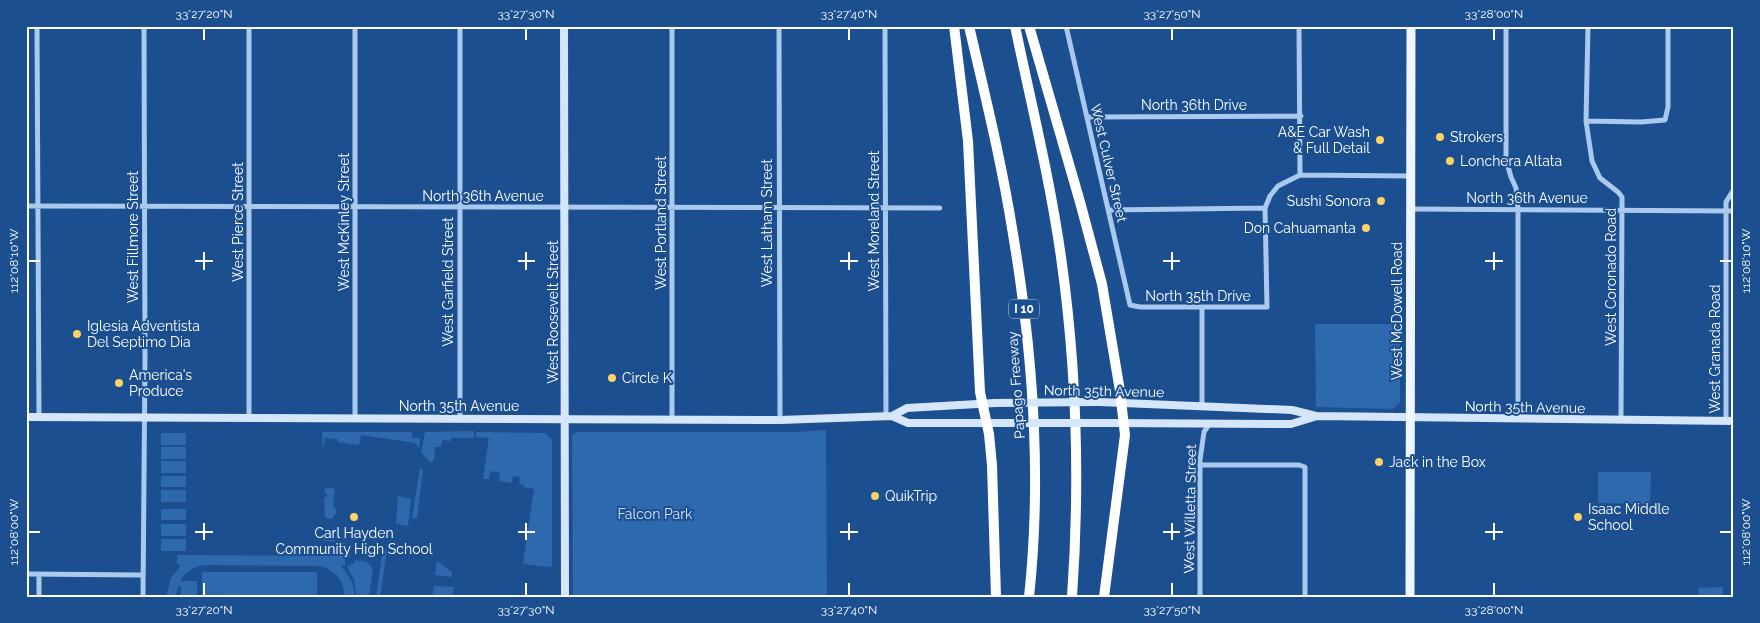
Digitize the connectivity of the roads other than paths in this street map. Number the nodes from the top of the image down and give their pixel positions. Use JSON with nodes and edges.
{"nodes":[{"id":1,"x":37,"y":26,"type":"edge"},
{"id":2,"x":144,"y":26,"type":"edge"},
{"id":3,"x":249,"y":26,"type":"edge"},
{"id":4,"x":355,"y":26,"type":"edge"},
{"id":5,"x":460,"y":26,"type":"edge"},
{"id":6,"x":564,"y":26,"type":"edge"},
{"id":7,"x":672,"y":26,"type":"edge"},
{"id":8,"x":779,"y":26,"type":"edge"},
{"id":9,"x":885,"y":26,"type":"edge"},
{"id":10,"x":954,"y":26,"type":"edge"},
{"id":11,"x":969,"y":26,"type":"edge"},
{"id":12,"x":1015,"y":26,"type":"edge"},
{"id":13,"x":1029,"y":26,"type":"edge"},
{"id":14,"x":1066,"y":26,"type":"edge"},
{"id":15,"x":1299,"y":26,"type":"edge"},
{"id":16,"x":1411,"y":26,"type":"edge"},
{"id":17,"x":1506,"y":26,"type":"edge"},
{"id":18,"x":1588,"y":26,"type":"edge"},
{"id":19,"x":1668,"y":26,"type":"edge"},
{"id":20,"x":1301,"y":116,"type":"junction"},
{"id":21,"x":1087,"y":117,"type":"junction"},
{"id":22,"x":1586,"y":121,"type":"junction"},
{"id":23,"x":1300,"y":176,"type":"junction"},
{"id":24,"x":1411,"y":176,"type":"junction"},
{"id":25,"x":1734,"y":189,"type":"edge"},
{"id":26,"x":26,"y":206,"type":"edge"},
{"id":27,"x":38,"y":206,"type":"junction"},
{"id":28,"x":144,"y":207,"type":"junction"},
{"id":29,"x":249,"y":207,"type":"junction"},
{"id":30,"x":355,"y":207,"type":"junction"},
{"id":31,"x":460,"y":207,"type":"junction"},
{"id":32,"x":565,"y":208,"type":"junction"},
{"id":33,"x":672,"y":208,"type":"junction"},
{"id":34,"x":778,"y":208,"type":"junction"},
{"id":35,"x":886,"y":208,"type":"junction"},
{"id":36,"x":940,"y":208,"type":"dead end"},
{"id":37,"x":1265,"y":208,"type":"junction"},
{"id":38,"x":1410,"y":209,"type":"junction"},
{"id":39,"x":1518,"y":209,"type":"junction"},
{"id":40,"x":1108,"y":210,"type":"junction"},
{"id":41,"x":1622,"y":210,"type":"junction"},
{"id":42,"x":1727,"y":211,"type":"junction"},
{"id":43,"x":1734,"y":211,"type":"edge"},
{"id":44,"x":1130,"y":305,"type":"joint"},
{"id":45,"x":1202,"y":307,"type":"junction"},
{"id":46,"x":1116,"y":402,"type":"junction"},
{"id":47,"x":982,"y":403,"type":"junction"},
{"id":48,"x":1202,"y":406,"type":"junction"},
{"id":49,"x":889,"y":416,"type":"junction"},
{"id":50,"x":1316,"y":416,"type":"junction"},
{"id":51,"x":26,"y":417,"type":"edge"},
{"id":52,"x":39,"y":417,"type":"junction"},
{"id":53,"x":144,"y":417,"type":"junction"},
{"id":54,"x":249,"y":418,"type":"junction"},
{"id":55,"x":355,"y":418,"type":"junction"},
{"id":56,"x":565,"y":418,"type":"junction"},
{"id":57,"x":1410,"y":418,"type":"junction"},
{"id":58,"x":460,"y":419,"type":"junction"},
{"id":59,"x":672,"y":419,"type":"junction"},
{"id":60,"x":1518,"y":419,"type":"junction"},
{"id":61,"x":780,"y":420,"type":"junction"},
{"id":62,"x":1621,"y":420,"type":"junction"},
{"id":63,"x":1730,"y":421,"type":"edge"},
{"id":64,"x":986,"y":422,"type":"junction"},
{"id":65,"x":1124,"y":423,"type":"junction"},
{"id":66,"x":1210,"y":423,"type":"junction"},
{"id":67,"x":1200,"y":465,"type":"junction"},
{"id":68,"x":26,"y":574,"type":"edge"},
{"id":69,"x":39,"y":574,"type":"junction"},
{"id":70,"x":143,"y":575,"type":"junction"},
{"id":71,"x":39,"y":597,"type":"edge"},
{"id":72,"x":143,"y":597,"type":"edge"},
{"id":73,"x":565,"y":597,"type":"edge"},
{"id":74,"x":996,"y":597,"type":"edge"},
{"id":75,"x":1029,"y":597,"type":"edge"},
{"id":76,"x":1072,"y":597,"type":"edge"},
{"id":77,"x":1104,"y":597,"type":"edge"},
{"id":78,"x":1200,"y":597,"type":"edge"},
{"id":79,"x":1305,"y":597,"type":"edge"},
{"id":80,"x":1410,"y":597,"type":"edge"}],
"edges":[{"from":1,"to":27,"type":"street"},
{"from":2,"to":28,"type":"street","name":"West Fillmore Street"},
{"from":3,"to":29,"type":"street","name":"West Pierce Street"},
{"from":4,"to":30,"type":"street","name":"West McKinley Street"},
{"from":5,"to":31,"type":"street","name":"West Garfield Street"},
{"from":6,"to":32,"type":"main road","name":"West Roosevelt Street"},
{"from":7,"to":33,"type":"street","name":"West Portland Street"},
{"from":8,"to":34,"type":"street","name":"West Latham Street"},
{"from":9,"to":35,"type":"street","name":"West Moreland Street"},
{"from":10,"to":47,"type":"highway"},
{"from":11,"to":75,"type":"highway","name":"Papago Freeway","number":"I 10"},
{"from":12,"to":76,"type":"highway"},
{"from":13,"to":46,"type":"highway"},
{"from":14,"to":21,"type":"street","name":"West Culver Street"},
{"from":15,"to":20,"type":"street"},
{"from":16,"to":24,"type":"main road","name":"West McDowell Road"},
{"from":17,"to":39,"type":"street"},
{"from":18,"to":22,"type":"street","name":"West Coronado Road"},
{"from":19,"to":22,"type":"street"},
{"from":20,"to":21,"type":"street","name":"North 36th Drive"},
{"from":20,"to":23,"type":"street"},
{"from":21,"to":40,"type":"street","name":"West Culver Street"},
{"from":22,"to":41,"type":"street","name":"West Coronado Road"},
{"from":23,"to":24,"type":"street"},
{"from":23,"to":37,"type":"street"},
{"from":24,"to":38,"type":"main road","name":"West McDowell Road"},
{"from":25,"to":42,"type":"street","name":"West Granada Road"},
{"from":26,"to":27,"type":"street","name":"North 36th Avenue"},
{"from":27,"to":28,"type":"street","name":"North 36th Avenue"},
{"from":27,"to":52,"type":"street"},
{"from":28,"to":29,"type":"street","name":"North 36th Avenue"},
{"from":28,"to":53,"type":"street","name":"West Fillmore Street"},
{"from":29,"to":30,"type":"street","name":"North 36th Avenue"},
{"from":29,"to":54,"type":"street","name":"West Pierce Street"},
{"from":30,"to":31,"type":"street","name":"North 36th Avenue"},
{"from":30,"to":55,"type":"street","name":"West McKinley Street"},
{"from":31,"to":32,"type":"street","name":"North 36th Avenue"},
{"from":31,"to":58,"type":"street","name":"West Garfield Street"},
{"from":32,"to":33,"type":"street","name":"North 36th Avenue"},
{"from":32,"to":56,"type":"main road","name":"West Roosevelt Street"},
{"from":33,"to":34,"type":"street","name":"North 36th Avenue"},
{"from":33,"to":59,"type":"street","name":"West Portland Street"},
{"from":34,"to":35,"type":"street","name":"North 36th Avenue"},
{"from":34,"to":61,"type":"street","name":"West Latham Street"},
{"from":35,"to":36,"type":"street","name":"North 36th Avenue"},
{"from":35,"to":49,"type":"street","name":"West Moreland Street"},
{"from":37,"to":40,"type":"street"},
{"from":37,"to":45,"type":"street","name":"North 35th Drive"},
{"from":38,"to":39,"type":"street","name":"North 36th Avenue"},
{"from":38,"to":57,"type":"main road","name":"West McDowell Road"},
{"from":39,"to":41,"type":"street","name":"North 36th Avenue"},
{"from":39,"to":60,"type":"street"},
{"from":40,"to":44,"type":"street","name":"West Culver Street"},
{"from":41,"to":42,"type":"street","name":"North 36th Avenue"},
{"from":41,"to":62,"type":"street","name":"West Coronado Road"},
{"from":42,"to":43,"type":"street","name":"North 36th Avenue"},
{"from":42,"to":63,"type":"street","name":"West Granada Road"},
{"from":44,"to":45,"type":"street","name":"North 35th Drive"},
{"from":45,"to":48,"type":"street"},
{"from":46,"to":47,"type":"main road","name":"North 35th Avenue","bridge":true},
{"from":46,"to":48,"type":"main road","name":"North 35th Avenue"},
{"from":46,"to":65,"type":"highway"},
{"from":47,"to":49,"type":"main road","name":"North 35th Avenue"},
{"from":47,"to":64,"type":"highway"},
{"from":48,"to":50,"type":"main road","name":"North 35th Avenue"},
{"from":49,"to":61,"type":"main road","name":"North 35th Avenue"},
{"from":49,"to":64,"type":"main road","name":"North 35th Avenue"},
{"from":50,"to":57,"type":"main road","name":"North 35th Avenue"},
{"from":50,"to":66,"type":"main road","name":"North 35th Avenue"},
{"from":51,"to":52,"type":"main road","name":"North 35th Avenue"},
{"from":52,"to":53,"type":"main road","name":"North 35th Avenue"},
{"from":53,"to":54,"type":"main road","name":"North 35th Avenue"},
{"from":53,"to":70,"type":"street","name":"West Fillmore Street"},
{"from":54,"to":55,"type":"main road","name":"North 35th Avenue"},
{"from":55,"to":58,"type":"main road","name":"North 35th Avenue"},
{"from":56,"to":58,"type":"main road","name":"North 35th Avenue"},
{"from":56,"to":59,"type":"main road","name":"North 35th Avenue"},
{"from":56,"to":73,"type":"main road","name":"West Roosevelt Street"},
{"from":57,"to":60,"type":"main road","name":"North 35th Avenue"},
{"from":57,"to":80,"type":"main road","name":"West McDowell Road"},
{"from":59,"to":61,"type":"main road","name":"North 35th Avenue"},
{"from":60,"to":62,"type":"main road","name":"North 35th Avenue"},
{"from":62,"to":63,"type":"main road","name":"North 35th Avenue"},
{"from":64,"to":65,"type":"main road","name":"North 35th Avenue","bridge":true},
{"from":64,"to":74,"type":"highway"},
{"from":65,"to":66,"type":"main road","name":"North 35th Avenue"},
{"from":65,"to":77,"type":"highway"},
{"from":66,"to":67,"type":"street","name":"West Willetta Street"},
{"from":67,"to":78,"type":"street","name":"West Willetta Street"},
{"from":67,"to":79,"type":"street"},
{"from":68,"to":69,"type":"street"},
{"from":69,"to":70,"type":"street"},
{"from":69,"to":71,"type":"street"},
{"from":70,"to":72,"type":"street","name":"West Fillmore Street"}]}
